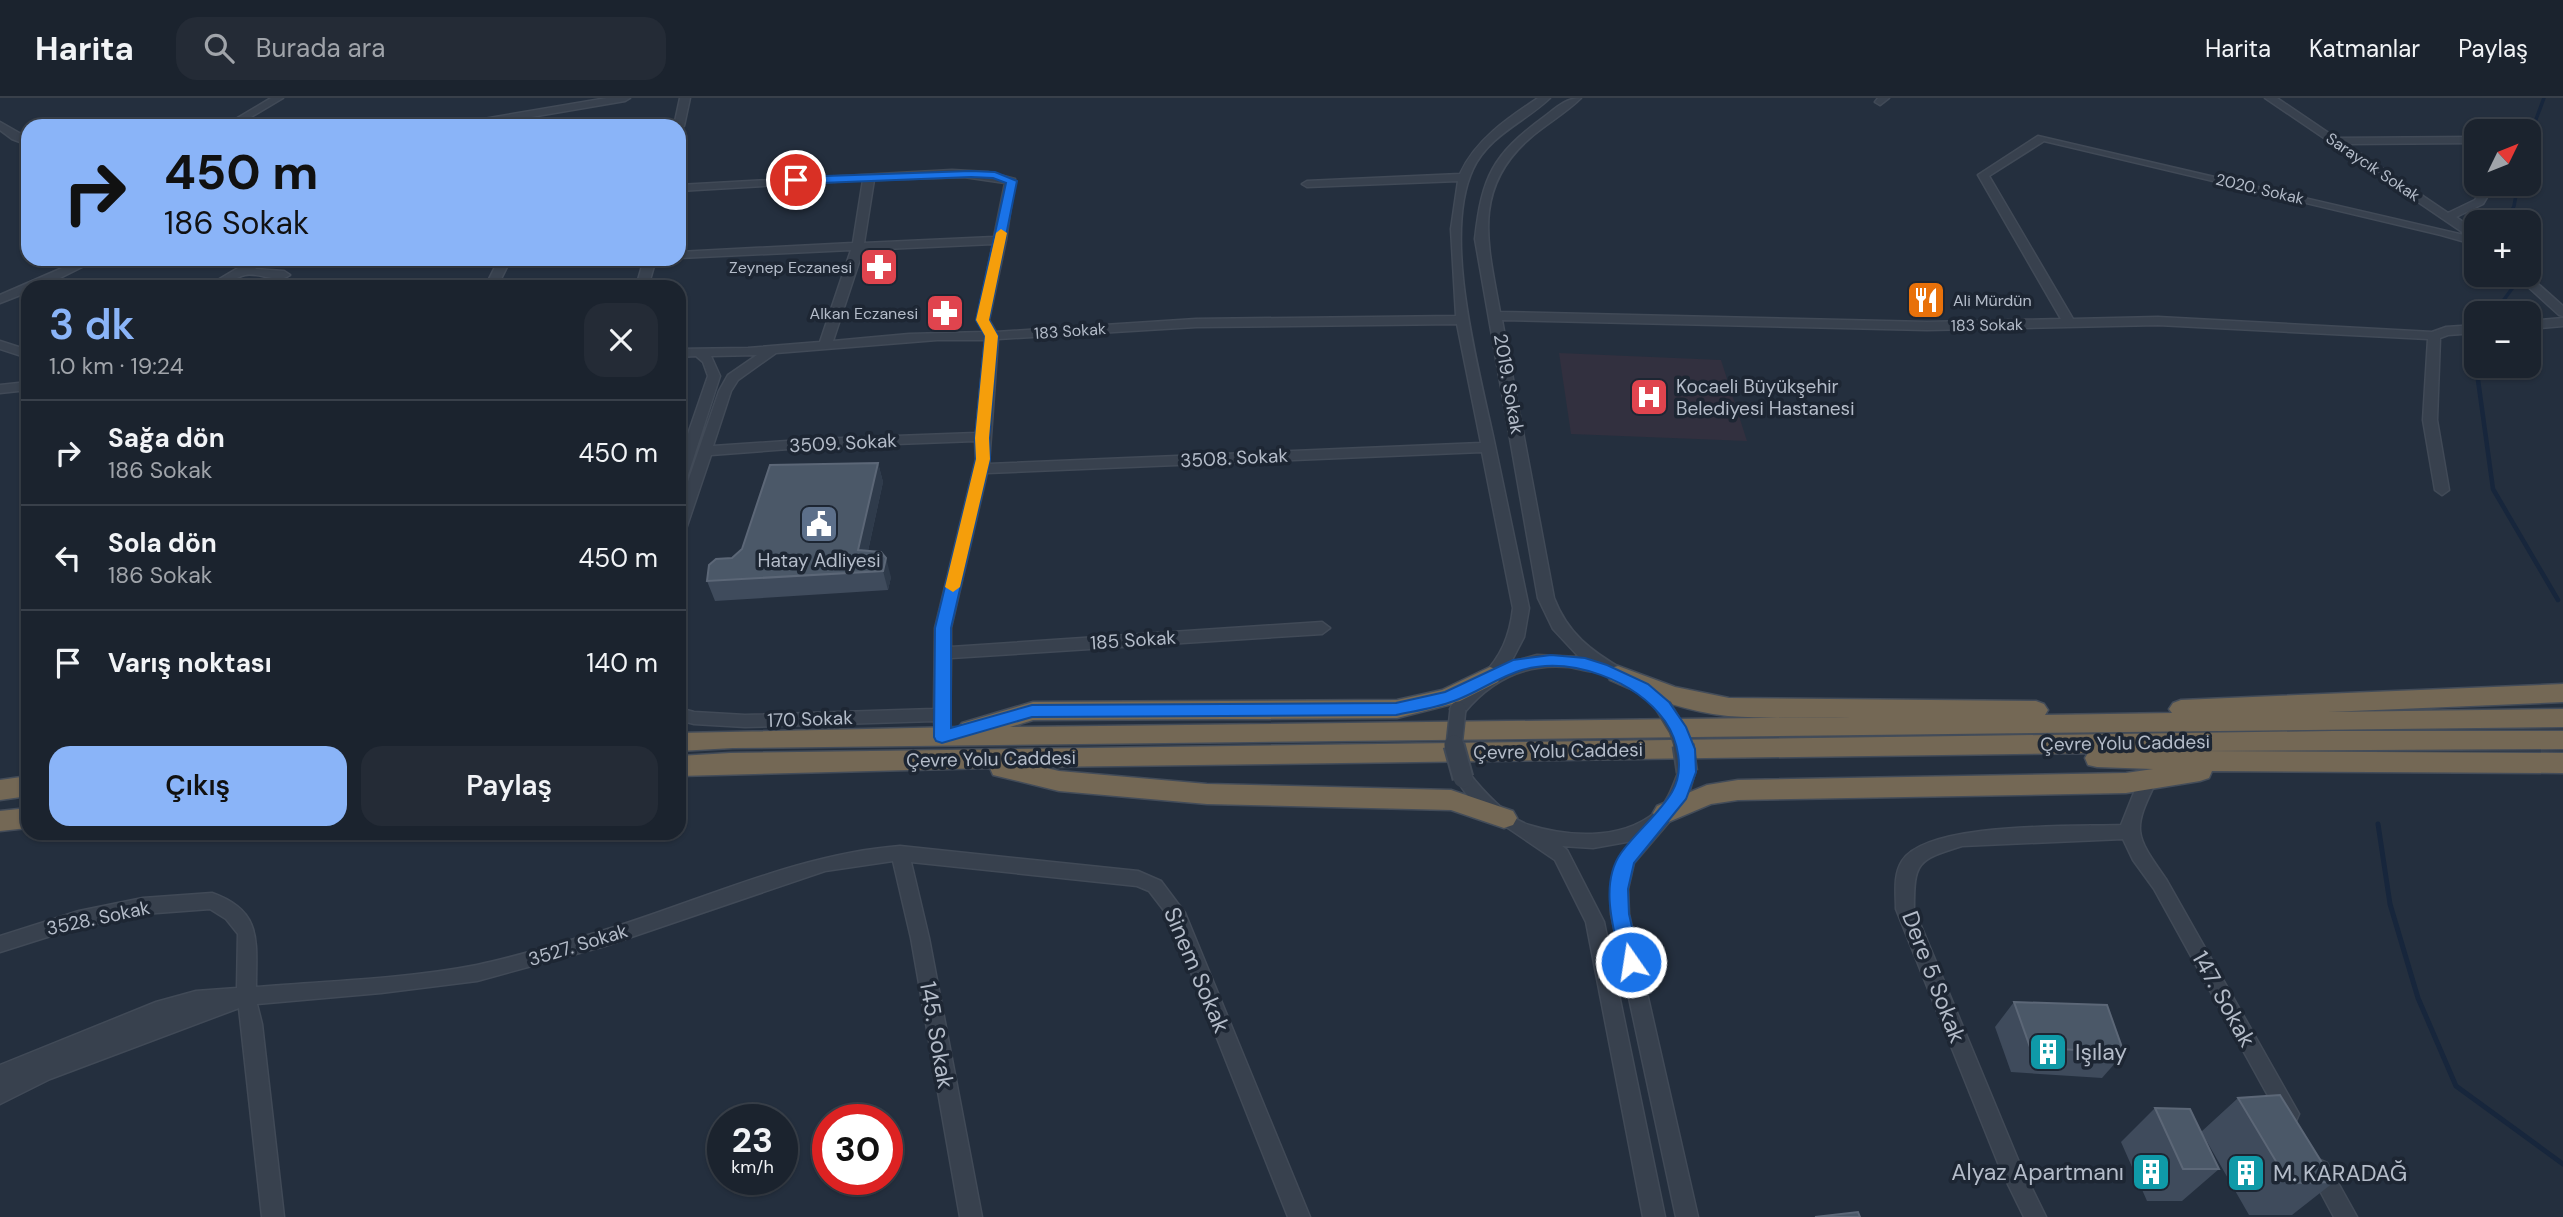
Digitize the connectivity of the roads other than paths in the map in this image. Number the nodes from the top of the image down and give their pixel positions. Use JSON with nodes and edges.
{"nodes":[{"id":1,"x":278,"y":98,"type":"edge"},
{"id":2,"x":625,"y":98,"type":"edge"},
{"id":3,"x":685,"y":98,"type":"edge"},
{"id":4,"x":1545,"y":98,"type":"edge"},
{"id":5,"x":1576,"y":98,"type":"edge"},
{"id":6,"x":2270,"y":98,"type":"edge"},
{"id":7,"x":241,"y":119,"type":"edge"},
{"id":8,"x":501,"y":119,"type":"edge"},
{"id":9,"x":680,"y":119,"type":"edge"},
{"id":10,"x":0,"y":125,"type":"edge"},
{"id":11,"x":21,"y":139,"type":"edge"},
{"id":12,"x":2464,"y":140,"type":"edge"},
{"id":13,"x":2334,"y":141,"type":"junction"},
{"id":14,"x":869,"y":176,"type":"junction"},
{"id":15,"x":1465,"y":177,"type":"junction"},
{"id":16,"x":1307,"y":184,"type":"dead end"},
{"id":17,"x":686,"y":188,"type":"edge"},
{"id":18,"x":2483,"y":196,"type":"edge"},
{"id":19,"x":2448,"y":217,"type":"junction"},
{"id":20,"x":2464,"y":228,"type":"edge"},
{"id":21,"x":2464,"y":238,"type":"edge"},
{"id":22,"x":1000,"y":240,"type":"junction"},
{"id":23,"x":858,"y":247,"type":"junction"},
{"id":24,"x":686,"y":255,"type":"edge"},
{"id":25,"x":77,"y":266,"type":"edge"},
{"id":26,"x":252,"y":266,"type":"edge"},
{"id":27,"x":245,"y":271,"type":"junction"},
{"id":28,"x":284,"y":275,"type":"dead end"},
{"id":29,"x":47,"y":280,"type":"edge"},
{"id":30,"x":226,"y":280,"type":"edge"},
{"id":31,"x":2535,"y":287,"type":"edge"},
{"id":32,"x":21,"y":291,"type":"edge"},
{"id":33,"x":0,"y":299,"type":"edge"},
{"id":34,"x":2563,"y":312,"type":"edge"},
{"id":35,"x":1497,"y":316,"type":"junction"},
{"id":36,"x":1463,"y":320,"type":"junction"},
{"id":37,"x":2563,"y":322,"type":"edge"},
{"id":38,"x":2069,"y":323,"type":"junction"},
{"id":39,"x":2541,"y":324,"type":"edge"},
{"id":40,"x":2464,"y":329,"type":"edge"},
{"id":41,"x":992,"y":336,"type":"junction"},
{"id":42,"x":2434,"y":336,"type":"junction"},
{"id":43,"x":826,"y":343,"type":"junction"},
{"id":44,"x":0,"y":345,"type":"edge"},
{"id":45,"x":772,"y":350,"type":"junction"},
{"id":46,"x":21,"y":352,"type":"edge"},
{"id":47,"x":686,"y":353,"type":"edge"},
{"id":48,"x":700,"y":353,"type":"junction"},
{"id":49,"x":21,"y":387,"type":"edge"},
{"id":50,"x":0,"y":389,"type":"edge"},
{"id":51,"x":982,"y":438,"type":"junction"},
{"id":52,"x":1488,"y":447,"type":"junction"},
{"id":53,"x":705,"y":451,"type":"junction"},
{"id":54,"x":686,"y":460,"type":"edge"},
{"id":55,"x":981,"y":469,"type":"junction"},
{"id":56,"x":2442,"y":490,"type":"dead end"},
{"id":57,"x":686,"y":508,"type":"edge"},
{"id":58,"x":1322,"y":628,"type":"dead end"},
{"id":59,"x":943,"y":653,"type":"junction"},
{"id":60,"x":1618,"y":674,"type":"junction"},
{"id":61,"x":1490,"y":676,"type":"junction"},
{"id":62,"x":2563,"y":693,"type":"edge"},
{"id":63,"x":2137,"y":711,"type":"junction"},
{"id":64,"x":686,"y":716,"type":"edge"},
{"id":65,"x":2563,"y":718,"type":"edge"},
{"id":66,"x":942,"y":726,"type":"junction"},
{"id":67,"x":1869,"y":727,"type":"junction"},
{"id":68,"x":2326,"y":731,"type":"junction"},
{"id":69,"x":2563,"y":740,"type":"edge"},
{"id":70,"x":686,"y":742,"type":"edge"},
{"id":71,"x":1709,"y":749,"type":"junction"},
{"id":72,"x":965,"y":759,"type":"junction"},
{"id":73,"x":2256,"y":762,"type":"junction"},
{"id":74,"x":2563,"y":763,"type":"edge"},
{"id":75,"x":686,"y":766,"type":"edge"},
{"id":76,"x":2148,"y":780,"type":"junction"},
{"id":77,"x":1666,"y":813,"type":"junction"},
{"id":78,"x":1504,"y":818,"type":"junction"},
{"id":79,"x":2128,"y":832,"type":"junction"},
{"id":80,"x":900,"y":853,"type":"junction"},
{"id":81,"x":0,"y":944,"type":"edge"},
{"id":82,"x":246,"y":997,"type":"junction"},
{"id":83,"x":0,"y":1074,"type":"edge"},
{"id":84,"x":0,"y":1094,"type":"edge"},
{"id":85,"x":2300,"y":1134,"type":"edge"},
{"id":86,"x":2313,"y":1157,"type":"edge"},
{"id":87,"x":273,"y":1217,"type":"edge"},
{"id":88,"x":971,"y":1217,"type":"edge"},
{"id":89,"x":1299,"y":1217,"type":"edge"},
{"id":90,"x":1654,"y":1217,"type":"edge"},
{"id":91,"x":1687,"y":1217,"type":"edge"},
{"id":92,"x":2035,"y":1217,"type":"edge"},
{"id":93,"x":2346,"y":1217,"type":"edge"}],
"edges":[{"from":1,"to":7,"type":"street"},
{"from":2,"to":8,"type":"street"},
{"from":3,"to":9,"type":"street"},
{"from":4,"to":15,"type":"street","name":"2019. Sokak"},
{"from":5,"to":35,"type":"street","name":"2019. Sokak"},
{"from":6,"to":13,"type":"street","name":"Saraycık Sokak"},
{"from":10,"to":11,"type":"street"},
{"from":12,"to":13,"type":"street"},
{"from":13,"to":19,"type":"street","name":"Saraycık Sokak"},
{"from":14,"to":17,"type":"street"},
{"from":14,"to":22,"type":"street"},
{"from":14,"to":23,"type":"street"},
{"from":15,"to":16,"type":"street"},
{"from":15,"to":36,"type":"street","name":"2019. Sokak"},
{"from":18,"to":19,"type":"street"},
{"from":19,"to":20,"type":"street","name":"Saraycık Sokak"},
{"from":21,"to":38,"type":"street","name":"2020. Sokak"},
{"from":22,"to":23,"type":"street"},
{"from":22,"to":41,"type":"street"},
{"from":23,"to":24,"type":"street"},
{"from":23,"to":43,"type":"street"},
{"from":25,"to":29,"type":"street"},
{"from":26,"to":27,"type":"street"},
{"from":27,"to":28,"type":"street"},
{"from":27,"to":30,"type":"street"},
{"from":31,"to":34,"type":"street"},
{"from":32,"to":33,"type":"street"},
{"from":35,"to":38,"type":"street","name":"183 Sokak"},
{"from":35,"to":60,"type":"street","name":"2019. Sokak"},
{"from":36,"to":41,"type":"street","name":"183 Sokak"},
{"from":36,"to":52,"type":"street","name":"2019. Sokak"},
{"from":37,"to":39,"type":"street"},
{"from":38,"to":42,"type":"street","name":"183 Sokak"},
{"from":40,"to":42,"type":"street","name":"183 Sokak"},
{"from":41,"to":43,"type":"street","name":"183 Sokak"},
{"from":41,"to":51,"type":"street"},
{"from":42,"to":56,"type":"street"},
{"from":43,"to":45,"type":"street","name":"183 Sokak"},
{"from":44,"to":46,"type":"street"},
{"from":45,"to":48,"type":"street","name":"183 Sokak"},
{"from":45,"to":53,"type":"street"},
{"from":47,"to":48,"type":"street","name":"183 Sokak"},
{"from":48,"to":54,"type":"street"},
{"from":49,"to":50,"type":"street"},
{"from":51,"to":53,"type":"street","name":"3509. Sokak"},
{"from":51,"to":55,"type":"street"},
{"from":52,"to":55,"type":"street","name":"3508. Sokak"},
{"from":52,"to":61,"type":"street","name":"2019. Sokak"},
{"from":53,"to":57,"type":"street"},
{"from":55,"to":59,"type":"street"},
{"from":58,"to":59,"type":"street","name":"185 Sokak"},
{"from":59,"to":66,"type":"street"},
{"from":60,"to":61,"type":"street"},
{"from":60,"to":63,"type":"highway"},
{"from":60,"to":77,"type":"street","bridge":true},
{"from":61,"to":66,"type":"highway"},
{"from":61,"to":78,"type":"street","bridge":true},
{"from":62,"to":63,"type":"highway"},
{"from":63,"to":67,"type":"highway"},
{"from":64,"to":66,"type":"street","name":"170 Sokak"},
{"from":65,"to":68,"type":"highway","name":"Çevre Yolu Caddesi"},
{"from":66,"to":67,"type":"highway","name":"Çevre Yolu Caddesi"},
{"from":66,"to":70,"type":"highway","name":"Çevre Yolu Caddesi"},
{"from":67,"to":68,"type":"highway","name":"Çevre Yolu Caddesi"},
{"from":68,"to":69,"type":"highway","name":"Çevre Yolu Caddesi"},
{"from":68,"to":71,"type":"highway","name":"Çevre Yolu Caddesi"},
{"from":71,"to":72,"type":"highway","name":"Çevre Yolu Caddesi"},
{"from":71,"to":73,"type":"highway"},
{"from":72,"to":75,"type":"highway","name":"Çevre Yolu Caddesi"},
{"from":72,"to":78,"type":"highway"},
{"from":73,"to":74,"type":"highway"},
{"from":73,"to":76,"type":"highway"},
{"from":76,"to":77,"type":"highway"},
{"from":76,"to":79,"type":"street"},
{"from":77,"to":78,"type":"street"},
{"from":77,"to":91,"type":"street"},
{"from":78,"to":90,"type":"street"},
{"from":79,"to":85,"type":"street","name":"147. Sokak"},
{"from":79,"to":92,"type":"street","name":"Dere 5 Sokak"},
{"from":80,"to":82,"type":"street","name":"3527. Sokak"},
{"from":80,"to":88,"type":"street","name":"145. Sokak"},
{"from":80,"to":89,"type":"street","name":"Sinem Sokak"},
{"from":81,"to":82,"type":"street","name":"3528. Sokak"},
{"from":82,"to":83,"type":"street","name":"3527. Sokak"},
{"from":82,"to":84,"type":"street","name":"3527. Sokak"},
{"from":82,"to":87,"type":"street","name":"3528. Sokak"},
{"from":86,"to":93,"type":"street"}]}
